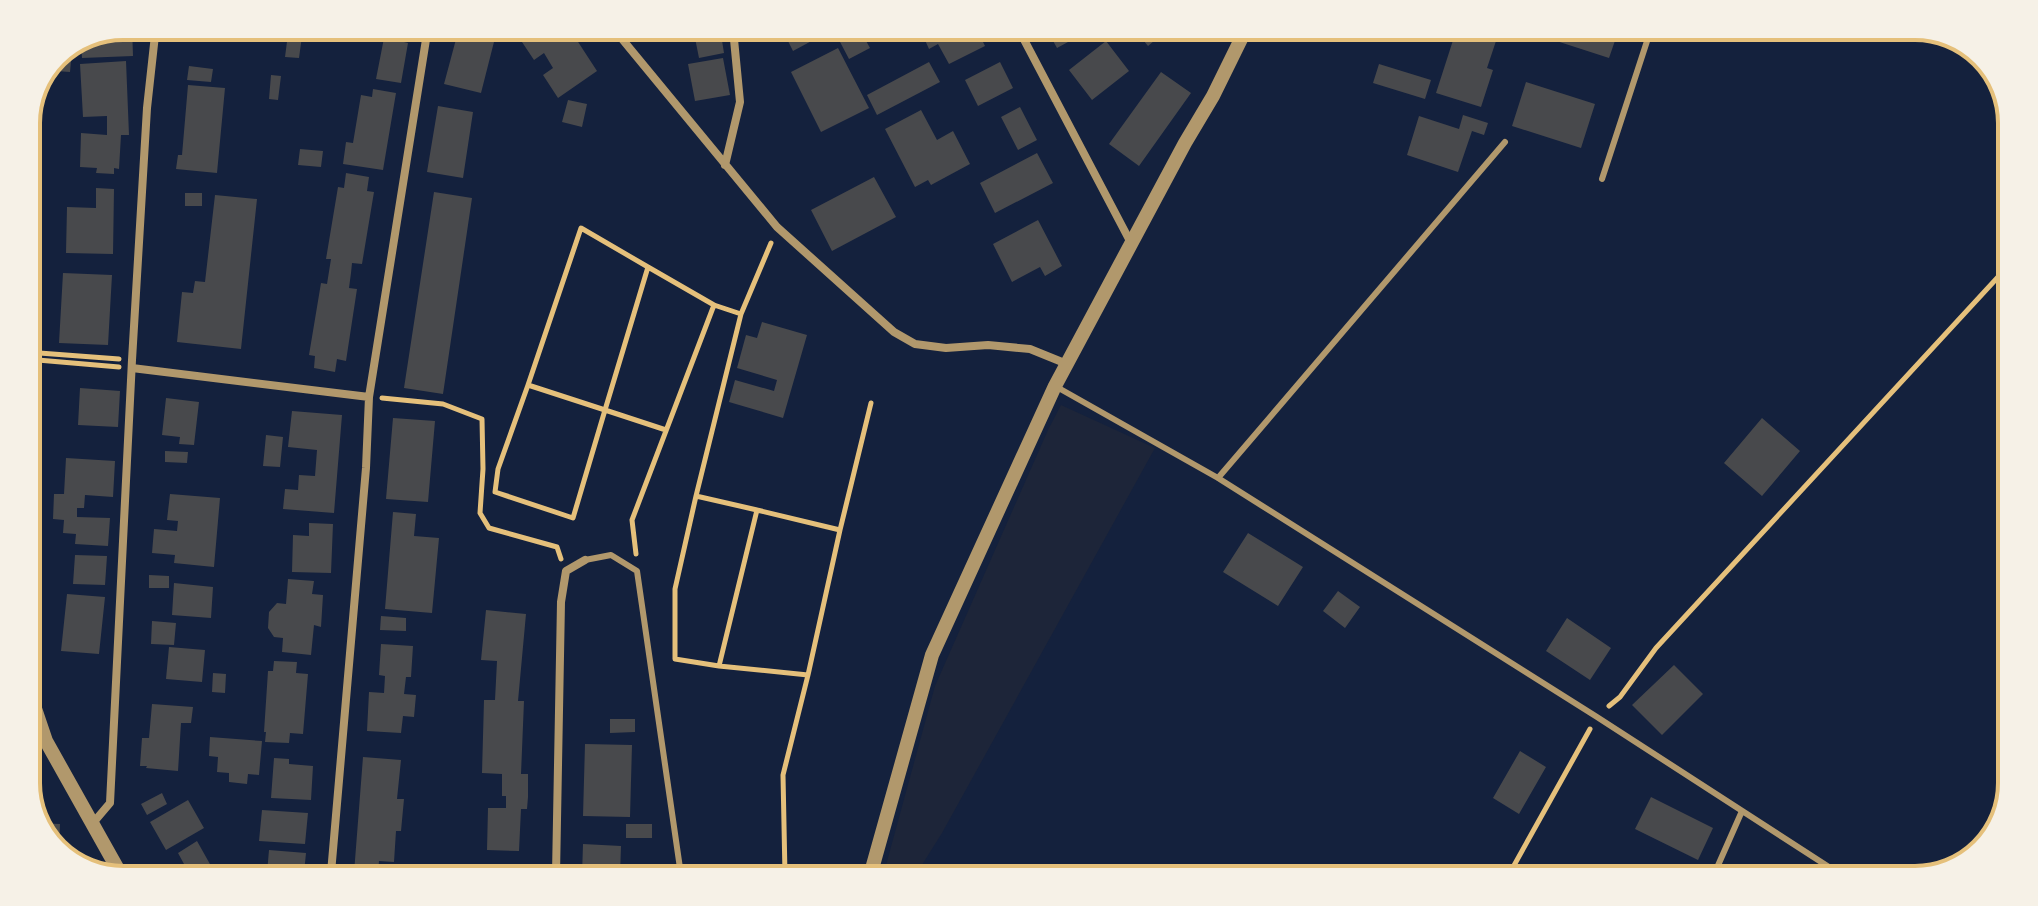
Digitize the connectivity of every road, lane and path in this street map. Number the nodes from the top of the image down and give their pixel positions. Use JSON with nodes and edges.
{"nodes":[{"id":1,"x":154,"y":40,"type":"edge"},
{"id":2,"x":426,"y":40,"type":"edge"},
{"id":3,"x":623,"y":40,"type":"edge"},
{"id":4,"x":734,"y":40,"type":"edge"},
{"id":5,"x":1024,"y":40,"type":"edge"},
{"id":6,"x":1241,"y":40,"type":"edge"},
{"id":7,"x":1647,"y":40,"type":"edge"},
{"id":8,"x":1505,"y":142,"type":"dead end"},
{"id":9,"x":725,"y":165,"type":"junction"},
{"id":10,"x":1602,"y":179,"type":"dead end"},
{"id":11,"x":777,"y":227,"type":"junction"},
{"id":12,"x":1131,"y":243,"type":"junction"},
{"id":13,"x":648,"y":267,"type":"junction"},
{"id":14,"x":1998,"y":277,"type":"edge"},
{"id":15,"x":714,"y":305,"type":"junction"},
{"id":16,"x":741,"y":314,"type":"junction"},
{"id":17,"x":40,"y":354,"type":"edge"},
{"id":18,"x":40,"y":360,"type":"edge"},
{"id":19,"x":132,"y":364,"type":"junction"},
{"id":20,"x":1067,"y":364,"type":"junction"},
{"id":21,"x":528,"y":385,"type":"junction"},
{"id":22,"x":1055,"y":386,"type":"junction"},
{"id":23,"x":369,"y":397,"type":"junction"},
{"id":24,"x":871,"y":403,"type":"dead end"},
{"id":25,"x":605,"y":410,"type":"junction"},
{"id":26,"x":666,"y":430,"type":"junction"},
{"id":27,"x":1218,"y":478,"type":"junction"},
{"id":28,"x":696,"y":496,"type":"junction"},
{"id":29,"x":757,"y":510,"type":"junction"},
{"id":30,"x":840,"y":530,"type":"junction"},
{"id":31,"x":585,"y":560,"type":"joint"},
{"id":32,"x":566,"y":571,"type":"junction"},
{"id":33,"x":637,"y":571,"type":"junction"},
{"id":34,"x":719,"y":666,"type":"junction"},
{"id":35,"x":808,"y":675,"type":"junction"},
{"id":36,"x":1597,"y":717,"type":"junction"},
{"id":37,"x":40,"y":723,"type":"edge"},
{"id":38,"x":1742,"y":811,"type":"junction"},
{"id":39,"x":93,"y":823,"type":"junction"},
{"id":40,"x":116,"y":865,"type":"edge"},
{"id":41,"x":332,"y":866,"type":"edge"},
{"id":42,"x":556,"y":866,"type":"edge"},
{"id":43,"x":680,"y":866,"type":"edge"},
{"id":44,"x":785,"y":866,"type":"edge"},
{"id":45,"x":873,"y":866,"type":"edge"},
{"id":46,"x":1514,"y":866,"type":"edge"},
{"id":47,"x":1718,"y":866,"type":"edge"},
{"id":48,"x":1827,"y":866,"type":"edge"}],
"edges":[{"from":1,"to":19,"type":"street"},
{"from":2,"to":23,"type":"street"},
{"from":3,"to":9,"type":"street"},
{"from":4,"to":9,"type":"street"},
{"from":5,"to":12,"type":"street"},
{"from":6,"to":12,"type":"street"},
{"from":7,"to":10,"type":"lane"},
{"from":8,"to":27,"type":"lane"},
{"from":9,"to":11,"type":"street"},
{"from":11,"to":16,"type":"path"},
{"from":11,"to":20,"type":"street"},
{"from":12,"to":20,"type":"street"},
{"from":13,"to":15,"type":"path"},
{"from":13,"to":21,"type":"path"},
{"from":13,"to":25,"type":"path"},
{"from":14,"to":36,"type":"path"},
{"from":15,"to":16,"type":"path"},
{"from":15,"to":26,"type":"path"},
{"from":16,"to":28,"type":"path"},
{"from":17,"to":19,"type":"path"},
{"from":18,"to":19,"type":"path"},
{"from":19,"to":23,"type":"street"},
{"from":19,"to":39,"type":"street"},
{"from":20,"to":22,"type":"street"},
{"from":21,"to":25,"type":"path"},
{"from":21,"to":25,"type":"path"},
{"from":22,"to":27,"type":"lane"},
{"from":22,"to":45,"type":"street"},
{"from":23,"to":32,"type":"path"},
{"from":23,"to":41,"type":"street"},
{"from":24,"to":30,"type":"path"},
{"from":25,"to":26,"type":"path"},
{"from":26,"to":33,"type":"path"},
{"from":27,"to":36,"type":"lane"},
{"from":28,"to":29,"type":"path"},
{"from":28,"to":34,"type":"path"},
{"from":29,"to":30,"type":"path"},
{"from":29,"to":34,"type":"path"},
{"from":30,"to":35,"type":"path"},
{"from":31,"to":32,"type":"street"},
{"from":31,"to":33,"type":"lane"},
{"from":32,"to":42,"type":"street"},
{"from":33,"to":43,"type":"lane"},
{"from":34,"to":35,"type":"path"},
{"from":35,"to":44,"type":"path"},
{"from":36,"to":38,"type":"lane"},
{"from":36,"to":46,"type":"path"},
{"from":37,"to":39,"type":"street"},
{"from":38,"to":47,"type":"lane"},
{"from":38,"to":48,"type":"lane"},
{"from":39,"to":40,"type":"street"}]}
